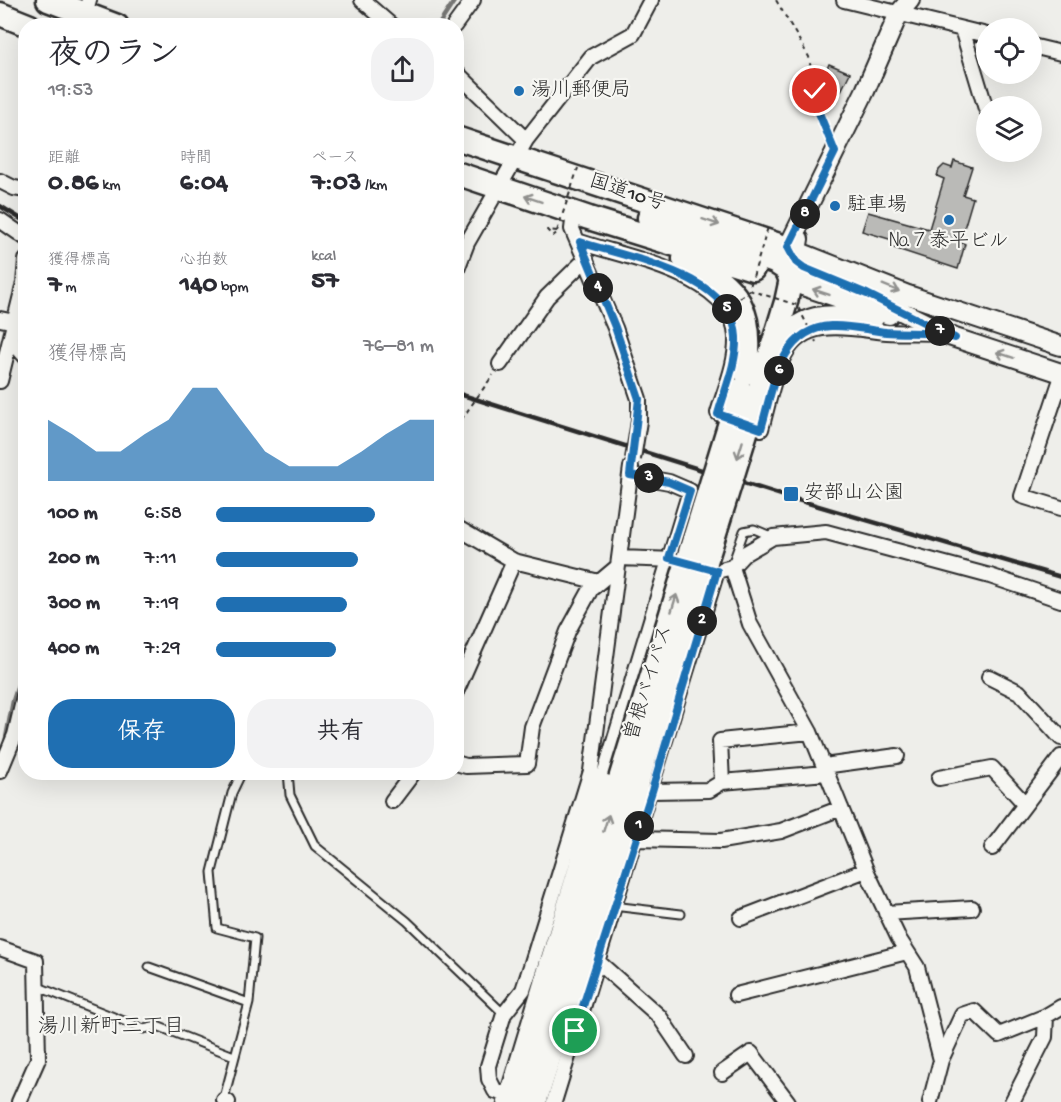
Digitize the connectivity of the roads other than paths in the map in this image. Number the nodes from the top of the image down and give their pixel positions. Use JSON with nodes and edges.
{"nodes":[{"id":1,"x":48,"y":0,"type":"edge"},
{"id":2,"x":362,"y":0,"type":"edge"},
{"id":3,"x":474,"y":0,"type":"edge"},
{"id":4,"x":651,"y":0,"type":"edge"},
{"id":5,"x":844,"y":0,"type":"edge"},
{"id":6,"x":905,"y":6,"type":"edge"},
{"id":7,"x":85,"y":13,"type":"edge"},
{"id":8,"x":0,"y":14,"type":"edge"},
{"id":9,"x":383,"y":18,"type":"edge"},
{"id":10,"x":460,"y":18,"type":"edge"},
{"id":11,"x":18,"y":21,"type":"edge"},
{"id":12,"x":962,"y":29,"type":"junction"},
{"id":13,"x":976,"y":32,"type":"edge"},
{"id":14,"x":1042,"y":48,"type":"edge"},
{"id":15,"x":1061,"y":53,"type":"edge"},
{"id":16,"x":464,"y":85,"type":"edge"},
{"id":17,"x":982,"y":96,"type":"edge"},
{"id":18,"x":464,"y":142,"type":"edge"},
{"id":19,"x":464,"y":155,"type":"edge"},
{"id":20,"x":512,"y":164,"type":"junction"},
{"id":21,"x":464,"y":172,"type":"edge"},
{"id":22,"x":0,"y":181,"type":"edge"},
{"id":23,"x":18,"y":189,"type":"edge"},
{"id":24,"x":0,"y":220,"type":"edge"},
{"id":25,"x":570,"y":223,"type":"junction"},
{"id":26,"x":18,"y":232,"type":"edge"},
{"id":27,"x":580,"y":242,"type":"junction"},
{"id":28,"x":464,"y":251,"type":"edge"},
{"id":29,"x":586,"y":259,"type":"junction"},
{"id":30,"x":789,"y":264,"type":"junction"},
{"id":31,"x":18,"y":305,"type":"edge"},
{"id":32,"x":0,"y":319,"type":"edge"},
{"id":33,"x":15,"y":322,"type":"junction"},
{"id":34,"x":912,"y":323,"type":"junction"},
{"id":35,"x":946,"y":335,"type":"junction"},
{"id":36,"x":11,"y":340,"type":"junction"},
{"id":37,"x":1061,"y":346,"type":"edge"},
{"id":38,"x":18,"y":348,"type":"edge"},
{"id":39,"x":500,"y":364,"type":"road end"},
{"id":40,"x":1061,"y":373,"type":"edge"},
{"id":41,"x":1061,"y":379,"type":"edge"},
{"id":42,"x":0,"y":381,"type":"edge"},
{"id":43,"x":752,"y":383,"type":"junction"},
{"id":44,"x":630,"y":475,"type":"junction"},
{"id":45,"x":1061,"y":508,"type":"edge"},
{"id":46,"x":464,"y":532,"type":"edge"},
{"id":47,"x":669,"y":558,"type":"junction"},
{"id":48,"x":514,"y":561,"type":"junction"},
{"id":49,"x":617,"y":563,"type":"junction"},
{"id":50,"x":732,"y":567,"type":"junction"},
{"id":51,"x":717,"y":571,"type":"junction"},
{"id":52,"x":599,"y":582,"type":"junction"},
{"id":53,"x":1061,"y":600,"type":"edge"},
{"id":54,"x":464,"y":674,"type":"edge"},
{"id":55,"x":989,"y":677,"type":"dead end"},
{"id":56,"x":18,"y":722,"type":"edge"},
{"id":57,"x":810,"y":732,"type":"junction"},
{"id":58,"x":1061,"y":738,"type":"edge"},
{"id":59,"x":897,"y":756,"type":"dead end"},
{"id":60,"x":1061,"y":757,"type":"edge"},
{"id":61,"x":464,"y":766,"type":"edge"},
{"id":62,"x":0,"y":771,"type":"edge"},
{"id":63,"x":826,"y":773,"type":"junction"},
{"id":64,"x":939,"y":778,"type":"dead end"},
{"id":65,"x":238,"y":780,"type":"edge"},
{"id":66,"x":289,"y":780,"type":"edge"},
{"id":67,"x":408,"y":780,"type":"edge"},
{"id":68,"x":722,"y":782,"type":"junction"},
{"id":69,"x":636,"y":785,"type":"junction"},
{"id":70,"x":392,"y":801,"type":"dead end"},
{"id":71,"x":1025,"y":804,"type":"junction"},
{"id":72,"x":841,"y":808,"type":"junction"},
{"id":73,"x":635,"y":839,"type":"junction"},
{"id":74,"x":992,"y":848,"type":"dead end"},
{"id":75,"x":866,"y":870,"type":"junction"},
{"id":76,"x":614,"y":906,"type":"junction"},
{"id":77,"x":972,"y":908,"type":"dead end"},
{"id":78,"x":886,"y":913,"type":"junction"},
{"id":79,"x":681,"y":914,"type":"dead end"},
{"id":80,"x":741,"y":918,"type":"dead end"},
{"id":81,"x":0,"y":948,"type":"edge"},
{"id":82,"x":907,"y":952,"type":"junction"},
{"id":83,"x":596,"y":960,"type":"junction"},
{"id":84,"x":149,"y":967,"type":"dead end"},
{"id":85,"x":36,"y":986,"type":"junction"},
{"id":86,"x":736,"y":995,"type":"dead end"},
{"id":87,"x":249,"y":1003,"type":"junction"},
{"id":88,"x":1061,"y":1007,"type":"edge"},
{"id":89,"x":504,"y":1014,"type":"junction"},
{"id":90,"x":1046,"y":1017,"type":"junction"},
{"id":91,"x":234,"y":1056,"type":"junction"},
{"id":92,"x":686,"y":1056,"type":"dead end"},
{"id":93,"x":941,"y":1060,"type":"junction"},
{"id":94,"x":722,"y":1073,"type":"dead end"},
{"id":95,"x":519,"y":1100,"type":"edge"},
{"id":96,"x":225,"y":1101,"type":"edge"},
{"id":97,"x":19,"y":1102,"type":"edge"},
{"id":98,"x":554,"y":1102,"type":"edge"},
{"id":99,"x":788,"y":1102,"type":"edge"},
{"id":100,"x":930,"y":1102,"type":"edge"},
{"id":101,"x":1012,"y":1102,"type":"edge"}],
"edges":[{"from":1,"to":7,"type":"highway"},
{"from":2,"to":9,"type":"street"},
{"from":3,"to":10,"type":"street"},
{"from":4,"to":20,"type":"street"},
{"from":5,"to":6,"type":"street"},
{"from":6,"to":12,"type":"street"},
{"from":6,"to":30,"type":"street"},
{"from":8,"to":11,"type":"highway"},
{"from":12,"to":13,"type":"street"},
{"from":12,"to":17,"type":"street"},
{"from":14,"to":15,"type":"street"},
{"from":16,"to":20,"type":"street"},
{"from":18,"to":20,"type":"highway","name":"国道10号"},
{"from":19,"to":20,"type":"highway","name":"国道10号"},
{"from":20,"to":21,"type":"highway","name":"国道10号"},
{"from":25,"to":20,"type":"highway","name":"国道10号","one_way":true},
{"from":20,"to":28,"type":"street"},
{"from":20,"to":30,"type":"highway","name":"国道10号","one_way":true},
{"from":22,"to":23,"type":"street"},
{"from":24,"to":26,"type":"street"},
{"from":25,"to":27,"type":"street"},
{"from":25,"to":30,"type":"highway"},
{"from":25,"to":43,"type":"highway"},
{"from":27,"to":29,"type":"street"},
{"from":27,"to":35,"type":"street"},
{"from":29,"to":39,"type":"street"},
{"from":29,"to":44,"type":"street","bridge":true},
{"from":34,"to":30,"type":"street","one_way":true},
{"from":30,"to":35,"type":"street"},
{"from":30,"to":37,"type":"street","one_way":true},
{"from":30,"to":43,"type":"highway","name":"曽根バイパス"},
{"from":31,"to":33,"type":"street"},
{"from":32,"to":33,"type":"street"},
{"from":33,"to":36,"type":"street"},
{"from":34,"to":35,"type":"street"},
{"from":34,"to":43,"type":"street"},
{"from":40,"to":35,"type":"street","one_way":true},
{"from":36,"to":38,"type":"street"},
{"from":36,"to":42,"type":"street"},
{"from":41,"to":45,"type":"street"},
{"from":43,"to":69,"type":"highway","name":"曽根バイパス","bridge":true},
{"from":44,"to":47,"type":"street"},
{"from":44,"to":49,"type":"street"},
{"from":46,"to":48,"type":"street"},
{"from":47,"to":49,"type":"street"},
{"from":47,"to":51,"type":"street"},
{"from":47,"to":95,"type":"street"},
{"from":48,"to":52,"type":"street"},
{"from":48,"to":54,"type":"street"},
{"from":49,"to":52,"type":"street"},
{"from":49,"to":89,"type":"street"},
{"from":50,"to":51,"type":"street"},
{"from":50,"to":53,"type":"street"},
{"from":50,"to":57,"type":"street"},
{"from":51,"to":69,"type":"street"},
{"from":52,"to":61,"type":"street"},
{"from":55,"to":58,"type":"street"},
{"from":56,"to":62,"type":"street"},
{"from":57,"to":63,"type":"street"},
{"from":57,"to":68,"type":"street"},
{"from":59,"to":63,"type":"street"},
{"from":60,"to":71,"type":"street"},
{"from":63,"to":68,"type":"street"},
{"from":63,"to":72,"type":"street"},
{"from":64,"to":71,"type":"street"},
{"from":65,"to":87,"type":"lane"},
{"from":66,"to":89,"type":"lane"},
{"from":67,"to":70,"type":"street"},
{"from":68,"to":69,"type":"street"},
{"from":69,"to":73,"type":"street"},
{"from":69,"to":95,"type":"highway","name":"曽根バイパス"},
{"from":71,"to":74,"type":"street"},
{"from":72,"to":73,"type":"street"},
{"from":72,"to":75,"type":"street"},
{"from":73,"to":76,"type":"street"},
{"from":75,"to":78,"type":"street"},
{"from":75,"to":80,"type":"street"},
{"from":76,"to":79,"type":"lane"},
{"from":76,"to":83,"type":"street"},
{"from":77,"to":78,"type":"street"},
{"from":78,"to":82,"type":"street"},
{"from":81,"to":85,"type":"street"},
{"from":82,"to":86,"type":"street"},
{"from":82,"to":93,"type":"street"},
{"from":83,"to":92,"type":"street"},
{"from":83,"to":98,"type":"street"},
{"from":84,"to":87,"type":"lane"},
{"from":85,"to":91,"type":"lane"},
{"from":85,"to":97,"type":"street"},
{"from":87,"to":91,"type":"lane"},
{"from":88,"to":90,"type":"street"},
{"from":89,"to":95,"type":"street"},
{"from":90,"to":93,"type":"street"},
{"from":90,"to":101,"type":"street"},
{"from":91,"to":96,"type":"lane"},
{"from":93,"to":100,"type":"street"},
{"from":94,"to":99,"type":"street"}]}
